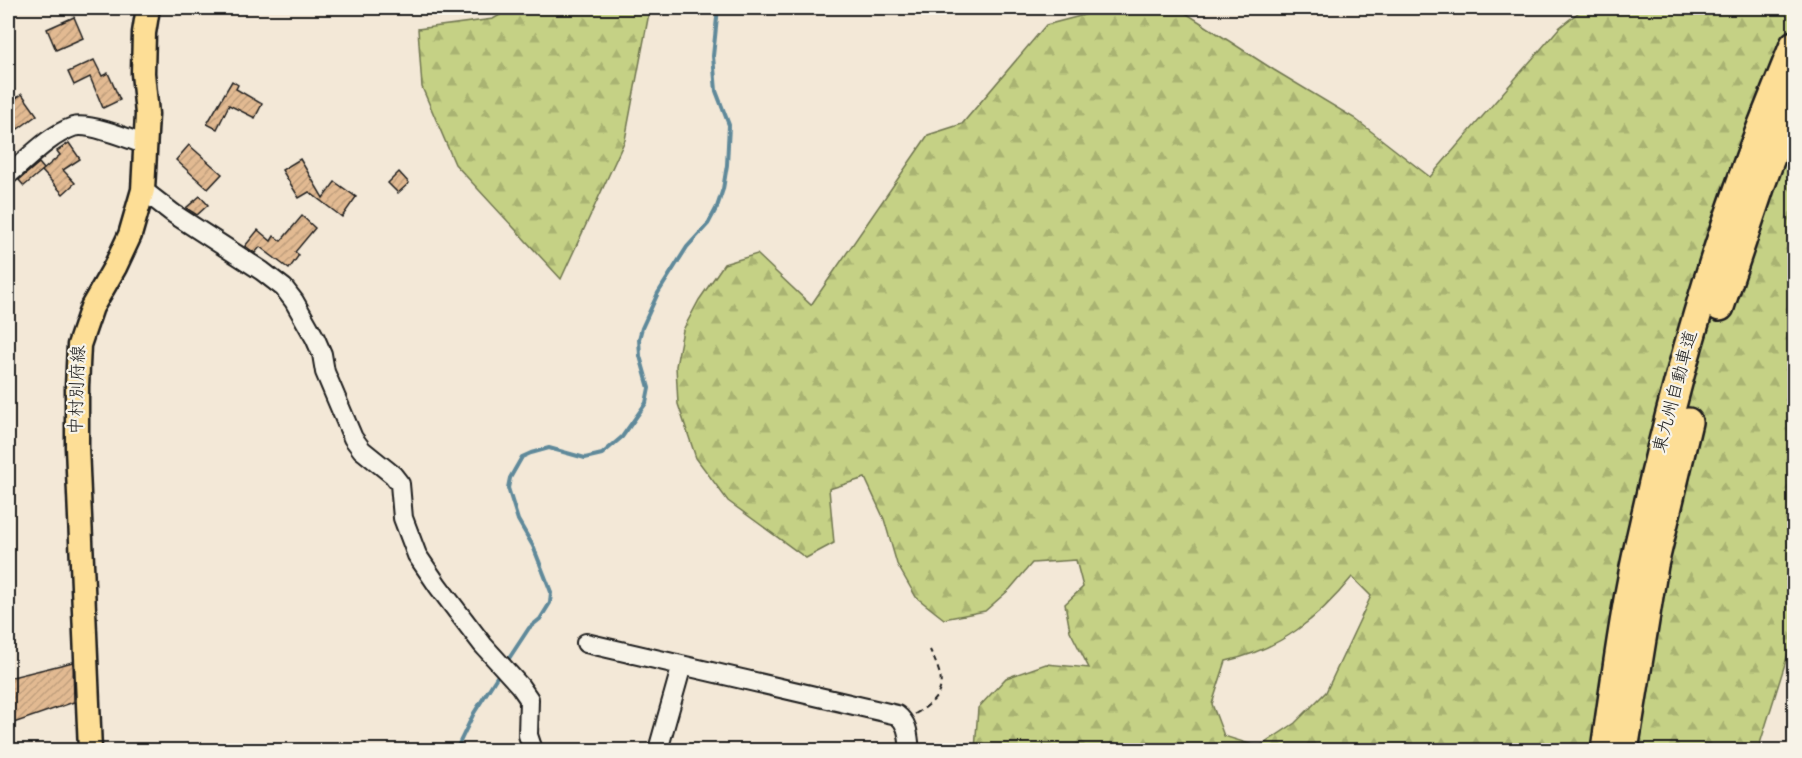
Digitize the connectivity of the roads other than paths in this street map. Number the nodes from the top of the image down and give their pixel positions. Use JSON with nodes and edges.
{"nodes":[{"id":1,"x":148,"y":8,"type":"edge"},
{"id":2,"x":1794,"y":45,"type":"edge"},
{"id":3,"x":1794,"y":95,"type":"edge"},
{"id":4,"x":146,"y":145,"type":"junction"},
{"id":5,"x":8,"y":175,"type":"edge"},
{"id":6,"x":1752,"y":179,"type":"junction"},
{"id":7,"x":142,"y":190,"type":"junction"},
{"id":8,"x":586,"y":643,"type":"dead end"},
{"id":9,"x":682,"y":665,"type":"junction"},
{"id":10,"x":90,"y":750,"type":"edge"},
{"id":11,"x":533,"y":750,"type":"edge"},
{"id":12,"x":658,"y":750,"type":"edge"},
{"id":13,"x":910,"y":750,"type":"edge"},
{"id":14,"x":1605,"y":750,"type":"edge"},
{"id":15,"x":1624,"y":750,"type":"edge"}],
"edges":[{"from":1,"to":4,"type":"main road","name":"中村別府線"},
{"from":2,"to":6,"type":"highway","name":"東九州自動車道"},
{"from":3,"to":6,"type":"highway","name":"東九州自動車道"},
{"from":4,"to":5,"type":"street"},
{"from":4,"to":7,"type":"main road","name":"中村別府線"},
{"from":6,"to":14,"type":"highway","name":"東九州自動車道"},
{"from":6,"to":15,"type":"highway","name":"東九州自動車道"},
{"from":7,"to":10,"type":"main road","name":"中村別府線"},
{"from":7,"to":11,"type":"street"},
{"from":8,"to":9,"type":"street"},
{"from":9,"to":12,"type":"street"},
{"from":9,"to":13,"type":"street"}]}
